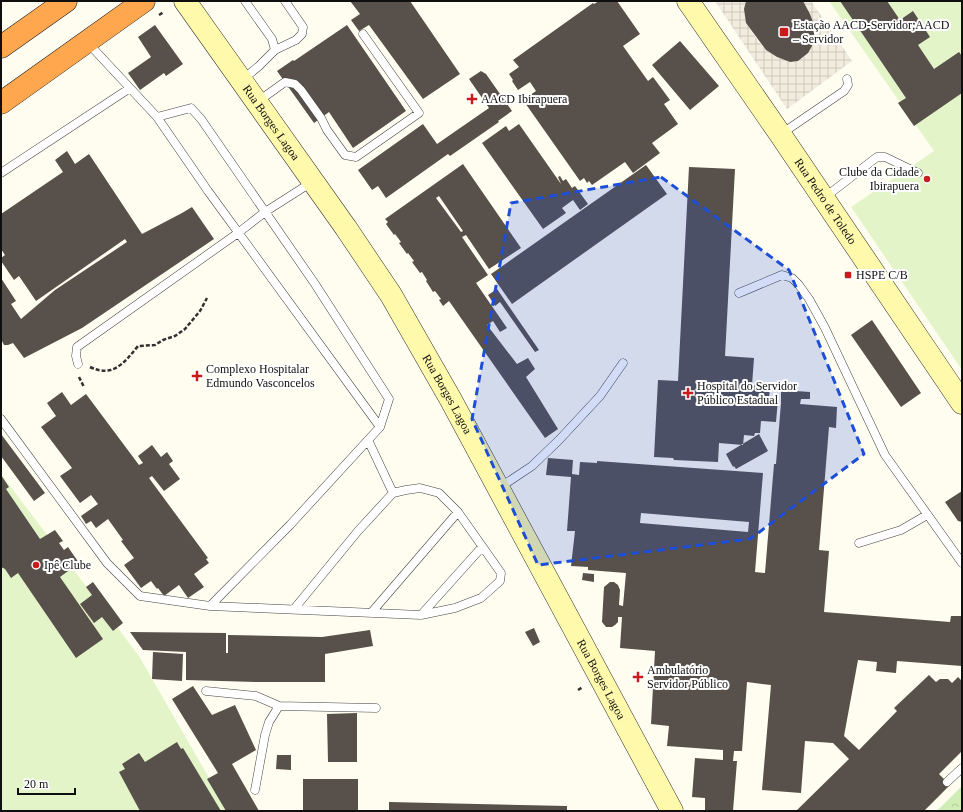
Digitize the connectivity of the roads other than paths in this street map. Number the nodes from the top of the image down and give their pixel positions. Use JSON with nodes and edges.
{"nodes":[{"id":1,"x":66,"y":1,"type":"edge"},
{"id":2,"x":185,"y":1,"type":"edge"},
{"id":3,"x":245,"y":1,"type":"edge"},
{"id":4,"x":285,"y":1,"type":"edge"},
{"id":5,"x":688,"y":1,"type":"edge"},
{"id":6,"x":152,"y":8,"type":"edge"},
{"id":7,"x":363,"y":34,"type":"dead end"},
{"id":8,"x":87,"y":42,"type":"junction"},
{"id":9,"x":1,"y":48,"type":"edge"},
{"id":10,"x":275,"y":50,"type":"junction"},
{"id":11,"x":847,"y":79,"type":"dead end"},
{"id":12,"x":241,"y":80,"type":"junction"},
{"id":13,"x":130,"y":88,"type":"junction"},
{"id":14,"x":257,"y":103,"type":"junction"},
{"id":15,"x":1,"y":104,"type":"edge"},
{"id":16,"x":157,"y":117,"type":"junction"},
{"id":17,"x":780,"y":134,"type":"junction"},
{"id":18,"x":918,"y":172,"type":"dead end"},
{"id":19,"x":1,"y":173,"type":"edge"},
{"id":20,"x":313,"y":182,"type":"junction"},
{"id":21,"x":824,"y":198,"type":"junction"},
{"id":22,"x":265,"y":212,"type":"junction"},
{"id":23,"x":238,"y":233,"type":"junction"},
{"id":24,"x":739,"y":294,"type":"dead end"},
{"id":25,"x":623,"y":363,"type":"dead end"},
{"id":26,"x":78,"y":364,"type":"road end"},
{"id":27,"x":962,"y":403,"type":"edge"},
{"id":28,"x":1,"y":419,"type":"edge"},
{"id":29,"x":380,"y":427,"type":"junction"},
{"id":30,"x":368,"y":440,"type":"junction"},
{"id":31,"x":498,"y":488,"type":"junction"},
{"id":32,"x":393,"y":493,"type":"junction"},
{"id":33,"x":458,"y":512,"type":"junction"},
{"id":34,"x":927,"y":515,"type":"junction"},
{"id":35,"x":860,"y":543,"type":"dead end"},
{"id":36,"x":482,"y":546,"type":"junction"},
{"id":37,"x":962,"y":563,"type":"edge"},
{"id":38,"x":210,"y":606,"type":"junction"},
{"id":39,"x":294,"y":609,"type":"junction"},
{"id":40,"x":371,"y":612,"type":"junction"},
{"id":41,"x":421,"y":615,"type":"junction"},
{"id":42,"x":206,"y":691,"type":"dead end"},
{"id":43,"x":279,"y":706,"type":"junction"},
{"id":44,"x":376,"y":708,"type":"dead end"},
{"id":45,"x":962,"y":768,"type":"edge"},
{"id":46,"x":947,"y":782,"type":"dead end"},
{"id":47,"x":255,"y":790,"type":"dead end"},
{"id":48,"x":672,"y":811,"type":"edge"}],
"edges":[{"from":1,"to":9,"type":"highway"},
{"from":2,"to":12,"type":"street","name":"Rua Borges Lagoa"},
{"from":3,"to":10,"type":"lane"},
{"from":4,"to":10,"type":"lane"},
{"from":5,"to":17,"type":"street","name":"Rua Pedro de Toledo"},
{"from":6,"to":8,"type":"highway"},
{"from":7,"to":14,"type":"lane"},
{"from":8,"to":13,"type":"lane"},
{"from":8,"to":15,"type":"highway"},
{"from":10,"to":12,"type":"lane"},
{"from":11,"to":17,"type":"lane"},
{"from":12,"to":14,"type":"street","name":"Rua Borges Lagoa"},
{"from":13,"to":16,"type":"lane"},
{"from":13,"to":19,"type":"lane"},
{"from":14,"to":20,"type":"street","name":"Rua Borges Lagoa"},
{"from":16,"to":22,"type":"lane"},
{"from":16,"to":23,"type":"lane"},
{"from":17,"to":21,"type":"street","name":"Rua Pedro de Toledo"},
{"from":18,"to":21,"type":"lane"},
{"from":20,"to":22,"type":"lane"},
{"from":20,"to":31,"type":"street","name":"Rua Borges Lagoa"},
{"from":21,"to":27,"type":"street","name":"Rua Pedro de Toledo"},
{"from":22,"to":23,"type":"lane"},
{"from":22,"to":29,"type":"lane"},
{"from":23,"to":26,"type":"lane"},
{"from":23,"to":29,"type":"lane"},
{"from":24,"to":34,"type":"lane"},
{"from":25,"to":31,"type":"lane"},
{"from":28,"to":38,"type":"lane"},
{"from":29,"to":30,"type":"lane"},
{"from":30,"to":32,"type":"lane"},
{"from":30,"to":38,"type":"lane"},
{"from":31,"to":48,"type":"street","name":"Rua Borges Lagoa"},
{"from":32,"to":33,"type":"lane"},
{"from":32,"to":39,"type":"lane"},
{"from":33,"to":36,"type":"lane"},
{"from":33,"to":40,"type":"lane"},
{"from":34,"to":35,"type":"lane"},
{"from":34,"to":37,"type":"lane"},
{"from":36,"to":41,"type":"lane"},
{"from":36,"to":41,"type":"lane"},
{"from":38,"to":39,"type":"lane"},
{"from":39,"to":40,"type":"lane"},
{"from":40,"to":41,"type":"lane"},
{"from":42,"to":43,"type":"lane"},
{"from":43,"to":44,"type":"lane"},
{"from":43,"to":47,"type":"lane"},
{"from":45,"to":46,"type":"lane"}]}
